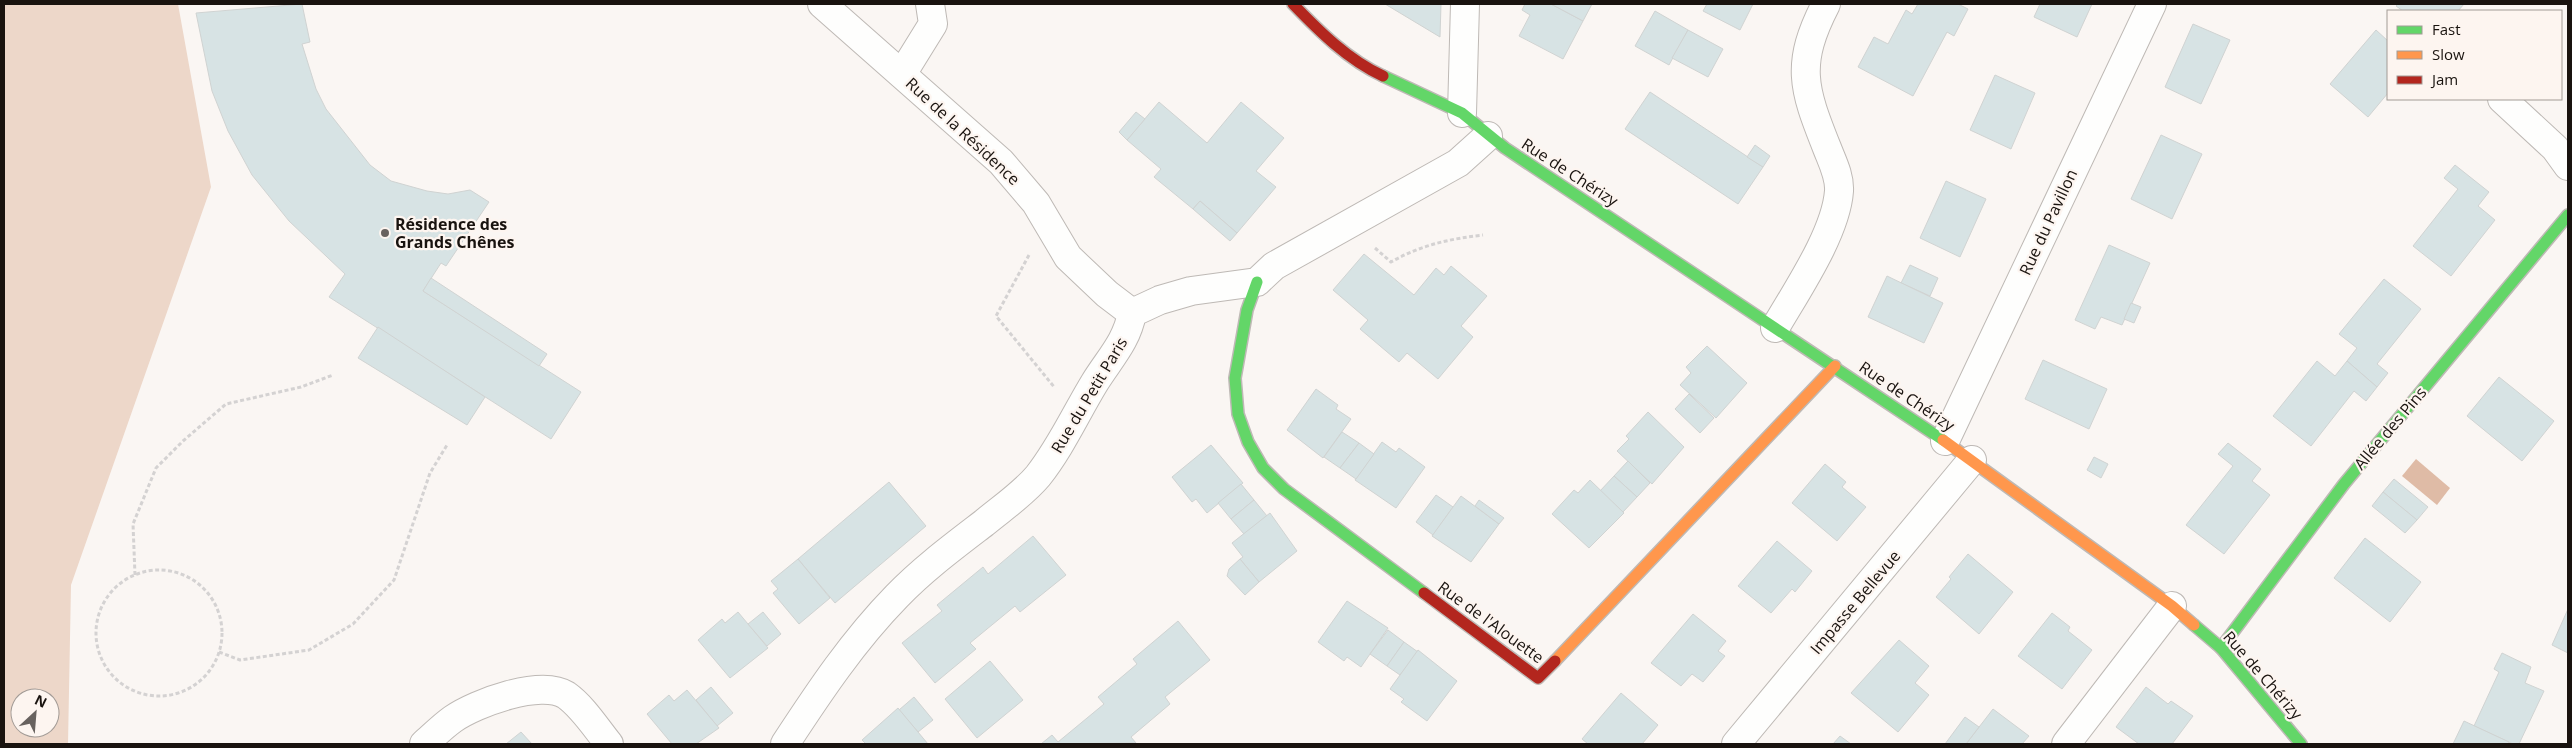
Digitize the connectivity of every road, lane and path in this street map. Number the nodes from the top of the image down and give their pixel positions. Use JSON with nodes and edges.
{"nodes":[{"id":1,"x":822,"y":4,"type":"edge"},
{"id":2,"x":930,"y":4,"type":"edge"},
{"id":3,"x":1294,"y":4,"type":"edge"},
{"id":4,"x":1465,"y":4,"type":"edge"},
{"id":5,"x":1826,"y":4,"type":"edge"},
{"id":6,"x":2152,"y":4,"type":"edge"},
{"id":7,"x":902,"y":74,"type":"junction"},
{"id":8,"x":2503,"y":100,"type":"edge"},
{"id":9,"x":1462,"y":113,"type":"junction"},
{"id":10,"x":1488,"y":136,"type":"junction"},
{"id":11,"x":2568,"y":166,"type":"edge"},
{"id":12,"x":2568,"y":215,"type":"edge"},
{"id":13,"x":1047,"y":222,"type":"junction"},
{"id":14,"x":1348,"y":224,"type":"junction"},
{"id":15,"x":1483,"y":235,"type":"dead end"},
{"id":16,"x":1257,"y":282,"type":"junction"},
{"id":17,"x":1132,"y":313,"type":"junction"},
{"id":18,"x":1775,"y":328,"type":"junction"},
{"id":19,"x":1835,"y":366,"type":"junction"},
{"id":20,"x":333,"y":375,"type":"dead end"},
{"id":21,"x":1077,"y":415,"type":"junction"},
{"id":22,"x":1944,"y":440,"type":"junction"},
{"id":23,"x":447,"y":445,"type":"dead end"},
{"id":24,"x":1972,"y":460,"type":"junction"},
{"id":25,"x":135,"y":575,"type":"junction"},
{"id":26,"x":2172,"y":606,"type":"junction"},
{"id":27,"x":2222,"y":648,"type":"junction"},
{"id":28,"x":219,"y":652,"type":"junction"},
{"id":29,"x":424,"y":744,"type":"edge"},
{"id":30,"x":609,"y":744,"type":"edge"},
{"id":31,"x":785,"y":744,"type":"edge"},
{"id":32,"x":1736,"y":744,"type":"edge"},
{"id":33,"x":2066,"y":744,"type":"edge"},
{"id":34,"x":2301,"y":744,"type":"edge"}],
"edges":[{"from":1,"to":7,"type":"street","name":"Rue de la Résidence"},
{"from":2,"to":7,"type":"street"},
{"from":3,"to":9,"type":"street","name":"Rue de Chérizy"},
{"from":4,"to":9,"type":"street"},
{"from":5,"to":18,"type":"street"},
{"from":6,"to":22,"type":"street","name":"Rue du Pavillon"},
{"from":7,"to":13,"type":"street","name":"Rue de la Résidence"},
{"from":8,"to":11,"type":"street"},
{"from":9,"to":10,"type":"street","name":"Rue de Chérizy"},
{"from":10,"to":14,"type":"street"},
{"from":10,"to":18,"type":"street","name":"Rue de Chérizy"},
{"from":12,"to":27,"type":"street","name":"Allée des Pins"},
{"from":13,"to":17,"type":"street","name":"Rue de la Résidence"},
{"from":13,"to":21,"type":"path"},
{"from":14,"to":15,"type":"path"},
{"from":14,"to":16,"type":"street"},
{"from":16,"to":17,"type":"street"},
{"from":16,"to":19,"type":"street","name":"Rue de l'Alouette"},
{"from":17,"to":21,"type":"street","name":"Rue du Petit Paris"},
{"from":18,"to":19,"type":"street","name":"Rue de Chérizy"},
{"from":19,"to":22,"type":"street","name":"Rue de Chérizy"},
{"from":20,"to":25,"type":"path"},
{"from":21,"to":31,"type":"street","name":"Rue du Petit Paris"},
{"from":22,"to":24,"type":"street","name":"Rue de Chérizy"},
{"from":23,"to":28,"type":"path"},
{"from":24,"to":26,"type":"street","name":"Rue de Chérizy"},
{"from":24,"to":32,"type":"street","name":"Impasse Bellevue"},
{"from":25,"to":28,"type":"path"},
{"from":25,"to":28,"type":"path"},
{"from":26,"to":27,"type":"street","name":"Rue de Chérizy"},
{"from":26,"to":33,"type":"street"},
{"from":27,"to":34,"type":"street","name":"Rue de Chérizy"},
{"from":29,"to":30,"type":"street"}]}
